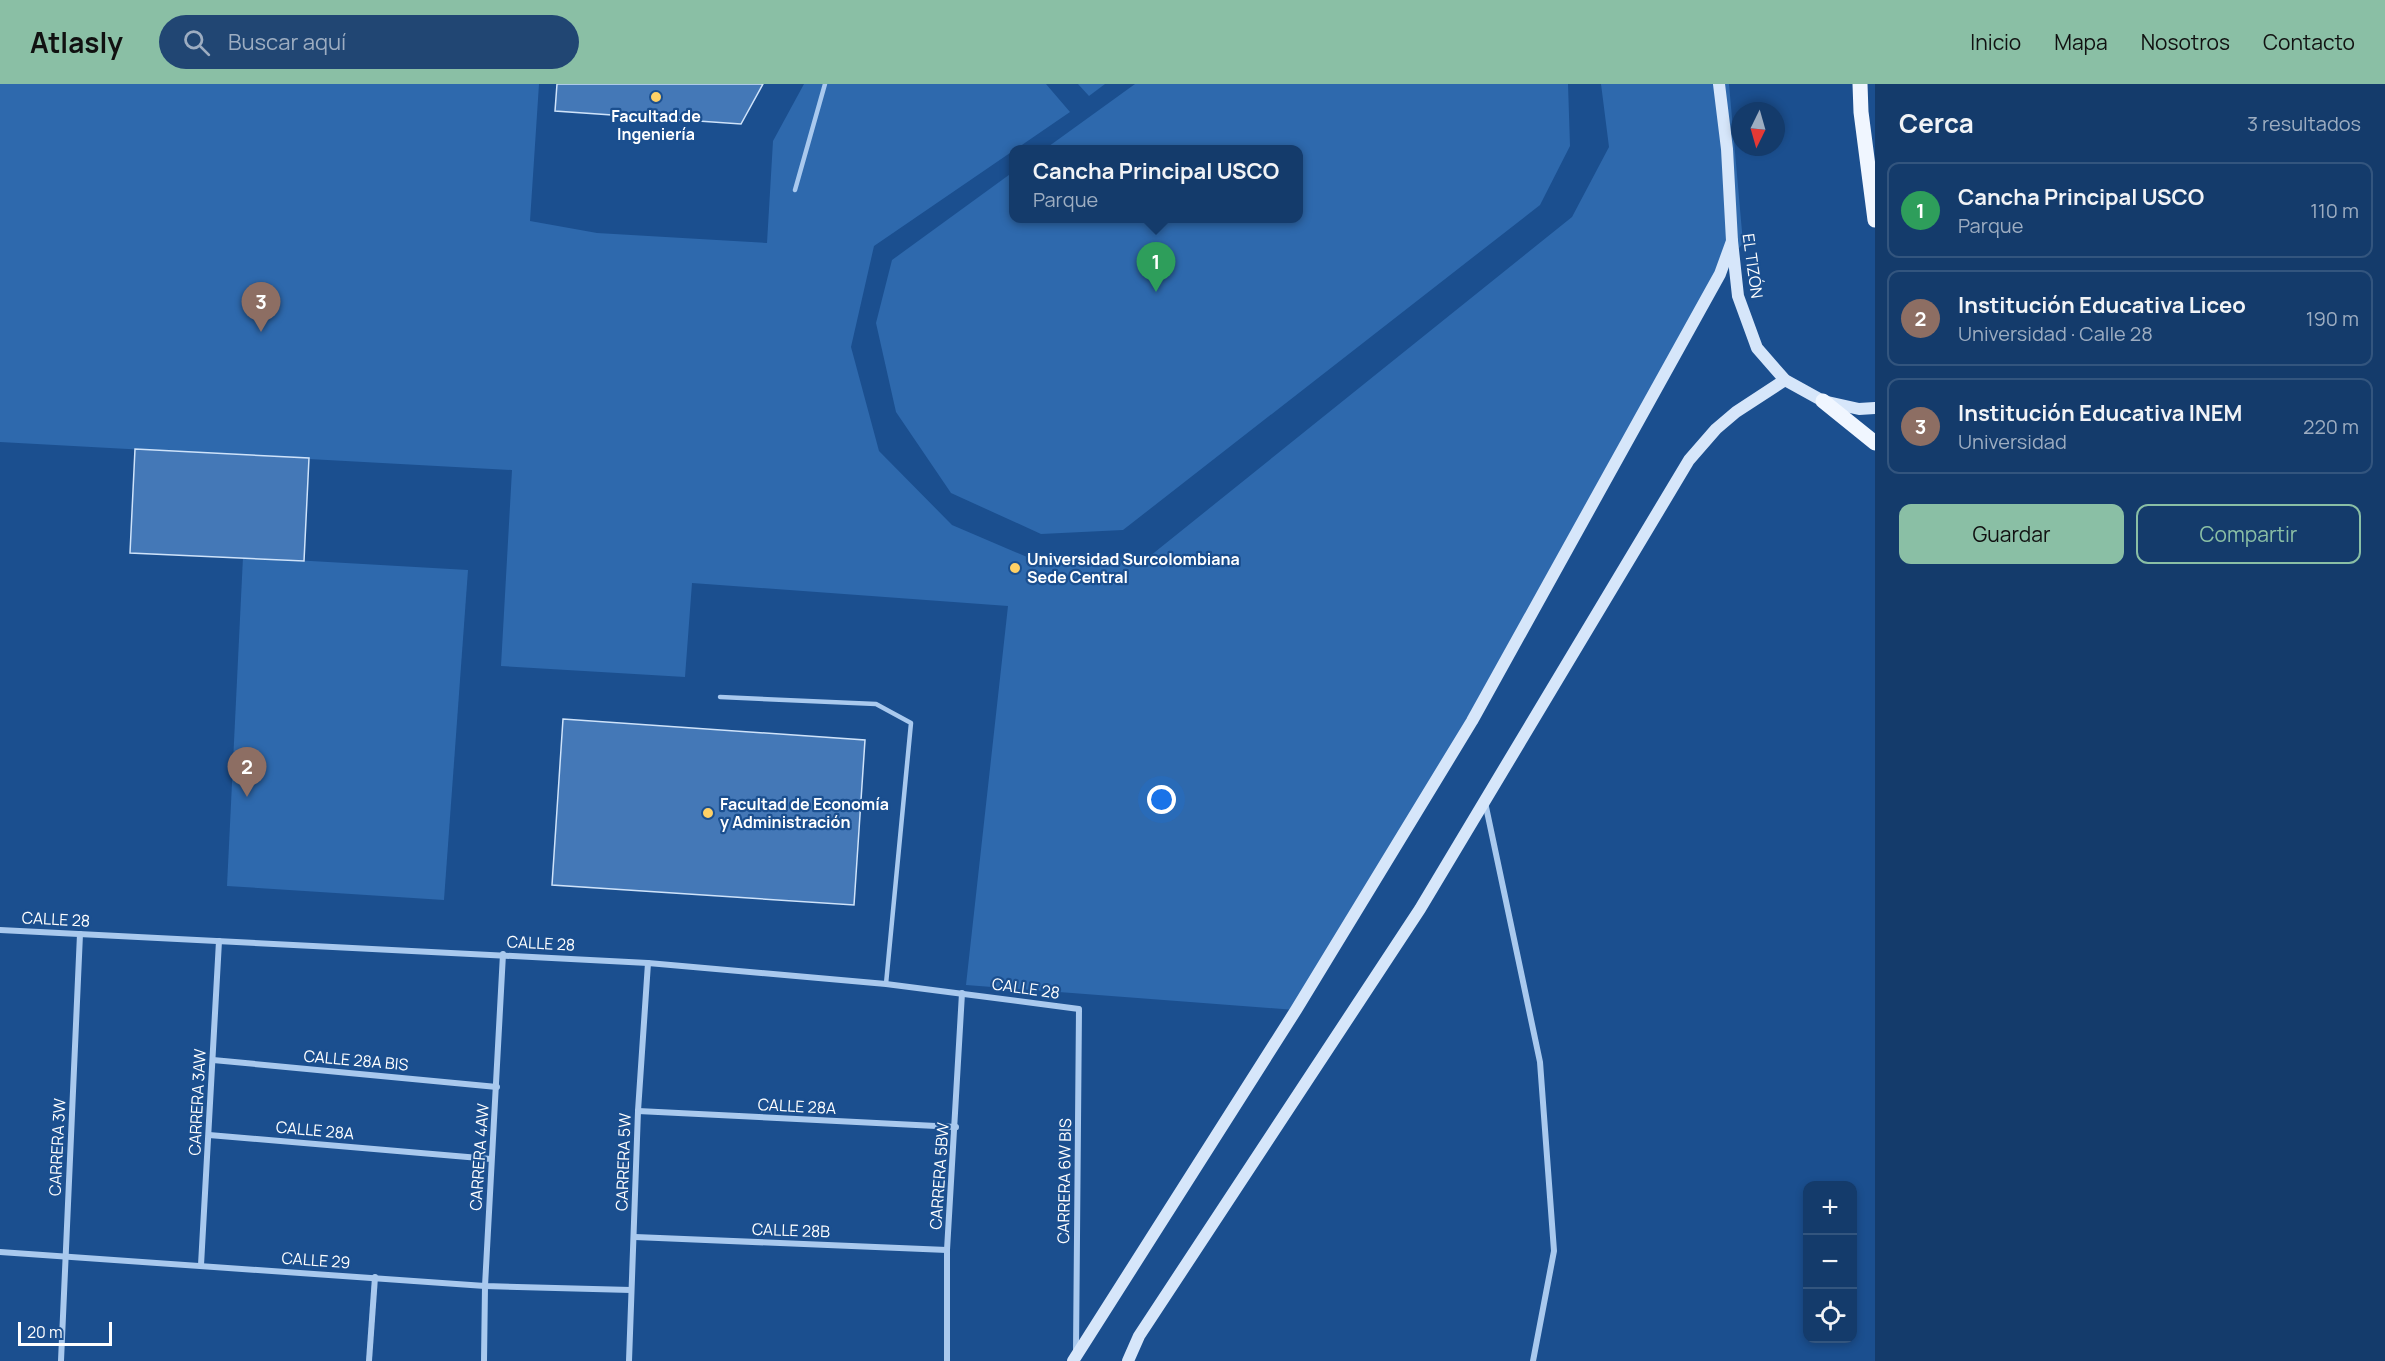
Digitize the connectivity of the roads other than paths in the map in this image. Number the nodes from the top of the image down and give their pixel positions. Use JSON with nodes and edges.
{"nodes":[{"id":1,"x":825,"y":84,"type":"edge"},
{"id":2,"x":1719,"y":84,"type":"edge"},
{"id":3,"x":1860,"y":84,"type":"edge"},
{"id":4,"x":795,"y":190,"type":"dead end"},
{"id":5,"x":1875,"y":220,"type":"edge"},
{"id":6,"x":1732,"y":242,"type":"junction"},
{"id":7,"x":1785,"y":380,"type":"junction"},
{"id":8,"x":1823,"y":401,"type":"junction"},
{"id":9,"x":1875,"y":408,"type":"edge"},
{"id":10,"x":1875,"y":443,"type":"edge"},
{"id":11,"x":720,"y":697,"type":"dead end"},
{"id":12,"x":1485,"y":801,"type":"junction"},
{"id":13,"x":0,"y":930,"type":"edge"},
{"id":14,"x":80,"y":934,"type":"junction"},
{"id":15,"x":219,"y":941,"type":"junction"},
{"id":16,"x":503,"y":954,"type":"junction"},
{"id":17,"x":648,"y":963,"type":"junction"},
{"id":18,"x":886,"y":984,"type":"junction"},
{"id":19,"x":962,"y":993,"type":"junction"},
{"id":20,"x":1079,"y":1009,"type":"joint"},
{"id":21,"x":213,"y":1060,"type":"junction"},
{"id":22,"x":496,"y":1087,"type":"junction"},
{"id":23,"x":638,"y":1111,"type":"junction"},
{"id":24,"x":956,"y":1127,"type":"junction"},
{"id":25,"x":209,"y":1135,"type":"junction"},
{"id":26,"x":491,"y":1159,"type":"junction"},
{"id":27,"x":634,"y":1237,"type":"junction"},
{"id":28,"x":947,"y":1250,"type":"junction"},
{"id":29,"x":0,"y":1252,"type":"edge"},
{"id":30,"x":65,"y":1257,"type":"junction"},
{"id":31,"x":201,"y":1265,"type":"junction"},
{"id":32,"x":375,"y":1277,"type":"junction"},
{"id":33,"x":485,"y":1286,"type":"junction"},
{"id":34,"x":631,"y":1290,"type":"junction"},
{"id":35,"x":1074,"y":1357,"type":"edge"},
{"id":36,"x":61,"y":1361,"type":"edge"},
{"id":37,"x":369,"y":1361,"type":"edge"},
{"id":38,"x":484,"y":1361,"type":"edge"},
{"id":39,"x":628,"y":1361,"type":"edge"},
{"id":40,"x":947,"y":1361,"type":"edge"},
{"id":41,"x":1128,"y":1361,"type":"edge"},
{"id":42,"x":1533,"y":1361,"type":"edge"}],
"edges":[{"from":1,"to":4,"type":"lane"},
{"from":2,"to":6,"type":"main road","name":"EL TIZÓN"},
{"from":3,"to":5,"type":"main road"},
{"from":6,"to":7,"type":"main road","name":"EL TIZÓN"},
{"from":6,"to":35,"type":"main road"},
{"from":7,"to":8,"type":"main road","name":"EL TIZÓN"},
{"from":7,"to":12,"type":"main road"},
{"from":8,"to":9,"type":"main road","name":"EL TIZÓN"},
{"from":8,"to":10,"type":"main road"},
{"from":11,"to":18,"type":"lane"},
{"from":12,"to":41,"type":"main road"},
{"from":12,"to":42,"type":"street"},
{"from":13,"to":14,"type":"street","name":"CALLE 28"},
{"from":14,"to":15,"type":"street","name":"CALLE 28"},
{"from":14,"to":30,"type":"street","name":"CARRERA 3W"},
{"from":15,"to":16,"type":"street","name":"CALLE 28"},
{"from":15,"to":21,"type":"street","name":"CARRERA 3AW"},
{"from":16,"to":17,"type":"street","name":"CALLE 28"},
{"from":16,"to":22,"type":"street","name":"CARRERA 4AW"},
{"from":17,"to":18,"type":"street","name":"CALLE 28"},
{"from":17,"to":23,"type":"street","name":"CARRERA 5W"},
{"from":18,"to":19,"type":"street","name":"CALLE 28"},
{"from":19,"to":20,"type":"street","name":"CALLE 28"},
{"from":19,"to":24,"type":"street","name":"CARRERA 5BW"},
{"from":20,"to":35,"type":"street","name":"CARRERA 6W BIS"},
{"from":21,"to":22,"type":"street","name":"CALLE 28A BIS"},
{"from":21,"to":25,"type":"street","name":"CARRERA 3AW"},
{"from":22,"to":26,"type":"street","name":"CARRERA 4AW"},
{"from":23,"to":24,"type":"street","name":"CALLE 28A"},
{"from":23,"to":27,"type":"street","name":"CARRERA 5W"},
{"from":24,"to":28,"type":"street","name":"CARRERA 5BW"},
{"from":25,"to":26,"type":"street","name":"CALLE 28A"},
{"from":25,"to":31,"type":"street","name":"CARRERA 3AW"},
{"from":26,"to":33,"type":"street","name":"CARRERA 4AW"},
{"from":27,"to":28,"type":"street","name":"CALLE 28B"},
{"from":27,"to":34,"type":"street","name":"CARRERA 5W"},
{"from":28,"to":40,"type":"street","name":"CARRERA 5BW"},
{"from":29,"to":30,"type":"street","name":"CALLE 29"},
{"from":30,"to":31,"type":"street","name":"CALLE 29"},
{"from":30,"to":36,"type":"street","name":"CARRERA 3W"},
{"from":31,"to":32,"type":"street","name":"CALLE 29"},
{"from":32,"to":33,"type":"street","name":"CALLE 29"},
{"from":32,"to":37,"type":"street"},
{"from":33,"to":34,"type":"street","name":"CALLE 29"},
{"from":33,"to":38,"type":"street","name":"CARRERA 4AW"},
{"from":34,"to":39,"type":"street","name":"CARRERA 5W"}]}
